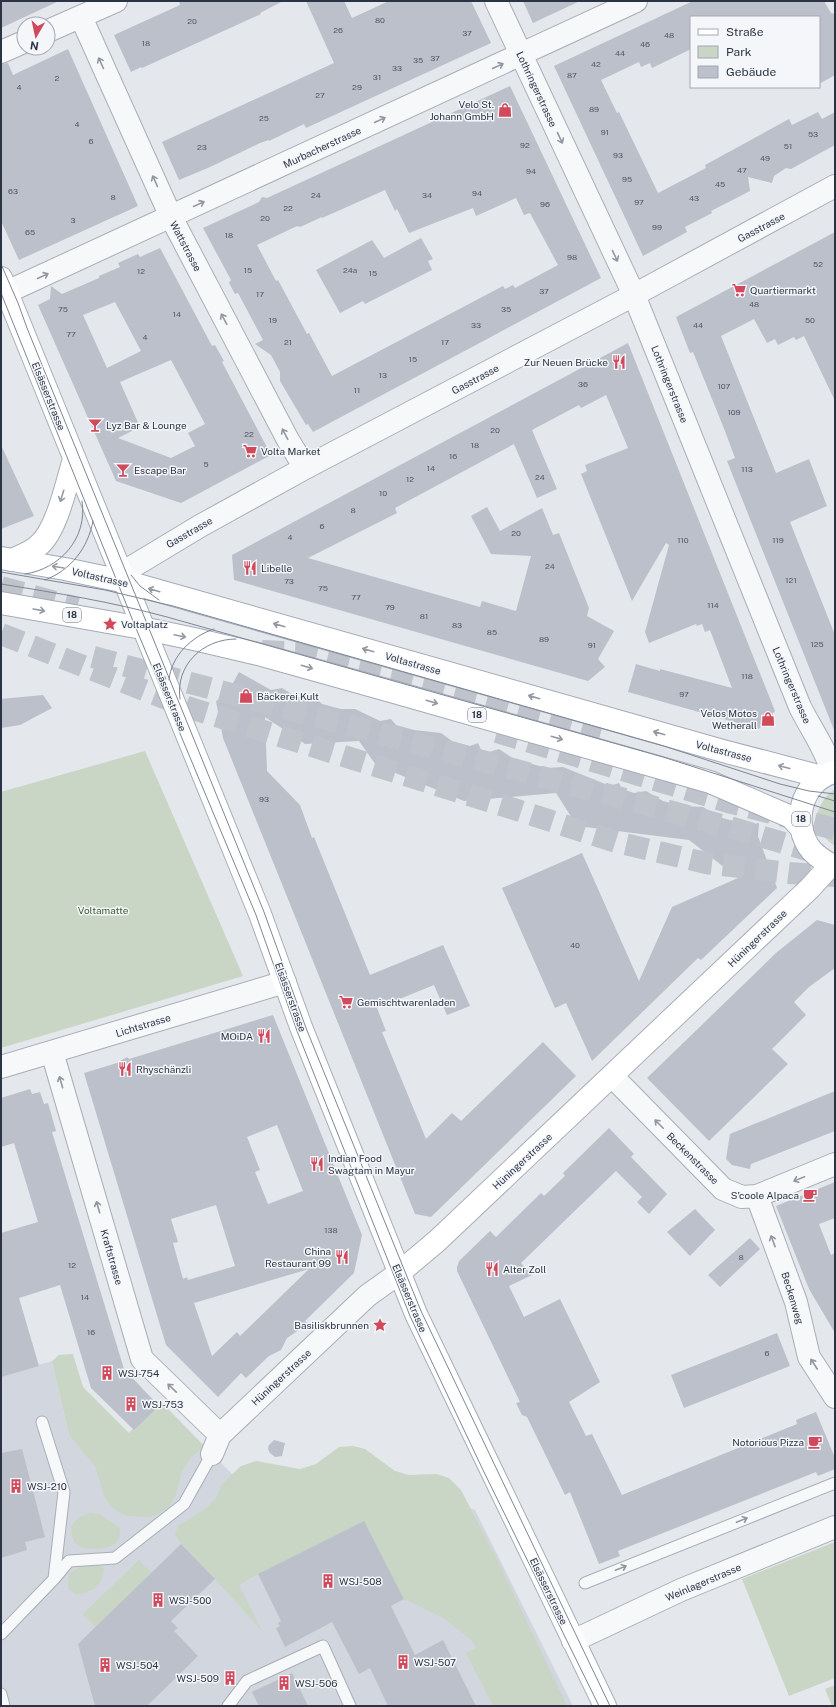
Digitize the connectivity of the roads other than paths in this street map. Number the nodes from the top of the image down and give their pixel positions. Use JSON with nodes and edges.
{"nodes":[{"id":1,"x":116,"y":1,"type":"edge"},
{"id":2,"x":496,"y":1,"type":"edge"},
{"id":3,"x":636,"y":1,"type":"edge"},
{"id":4,"x":81,"y":17,"type":"junction"},
{"id":5,"x":56,"y":28,"type":"edge"},
{"id":6,"x":16,"y":45,"type":"edge"},
{"id":7,"x":1,"y":52,"type":"edge"},
{"id":8,"x":521,"y":55,"type":"junction"},
{"id":9,"x":835,"y":186,"type":"edge"},
{"id":10,"x":171,"y":217,"type":"junction"},
{"id":11,"x":4,"y":285,"type":"edge"},
{"id":12,"x":634,"y":295,"type":"junction"},
{"id":13,"x":74,"y":459,"type":"junction"},
{"id":14,"x":305,"y":468,"type":"junction"},
{"id":15,"x":6,"y":559,"type":"edge"},
{"id":16,"x":124,"y":581,"type":"junction"},
{"id":17,"x":1,"y":603,"type":"edge"},
{"id":18,"x":142,"y":628,"type":"junction"},
{"id":19,"x":830,"y":774,"type":"edge"},
{"id":20,"x":802,"y":829,"type":"junction"},
{"id":21,"x":833,"y":866,"type":"edge"},
{"id":22,"x":285,"y":982,"type":"junction"},
{"id":23,"x":52,"y":1052,"type":"junction"},
{"id":24,"x":1,"y":1067,"type":"edge"},
{"id":25,"x":612,"y":1076,"type":"junction"},
{"id":26,"x":835,"y":1164,"type":"edge"},
{"id":27,"x":757,"y":1196,"type":"junction"},
{"id":28,"x":399,"y":1273,"type":"junction"},
{"id":29,"x":835,"y":1397,"type":"edge"},
{"id":30,"x":42,"y":1422,"type":"dead end"},
{"id":31,"x":216,"y":1444,"type":"junction"},
{"id":32,"x":835,"y":1483,"type":"edge"},
{"id":33,"x":835,"y":1527,"type":"edge"},
{"id":34,"x":54,"y":1579,"type":"junction"},
{"id":35,"x":585,"y":1583,"type":"dead end"},
{"id":36,"x":1,"y":1634,"type":"edge"},
{"id":37,"x":573,"y":1642,"type":"junction"},
{"id":38,"x":1,"y":1694,"type":"edge"},
{"id":39,"x":4,"y":1706,"type":"edge"},
{"id":40,"x":228,"y":1706,"type":"edge"},
{"id":41,"x":350,"y":1706,"type":"edge"},
{"id":42,"x":604,"y":1706,"type":"edge"}],
"edges":[{"from":1,"to":4,"type":"street"},
{"from":2,"to":8,"type":"street","name":"Lothringerstrasse"},
{"from":3,"to":8,"type":"street","name":"Murbacherstrasse"},
{"from":4,"to":5,"type":"street"},
{"from":10,"to":4,"type":"street","name":"Wattstrasse","one_way":true},
{"from":6,"to":7,"type":"street"},
{"from":10,"to":8,"type":"street","name":"Murbacherstrasse","one_way":true},
{"from":8,"to":12,"type":"street","name":"Lothringerstrasse","one_way":true},
{"from":9,"to":12,"type":"street","name":"Gasstrasse"},
{"from":11,"to":10,"type":"street","name":"Murbacherstrasse","one_way":true},
{"from":14,"to":10,"type":"street","name":"Wattstrasse","one_way":true},
{"from":11,"to":13,"type":"main road","name":"Elsässerstrasse"},
{"from":12,"to":14,"type":"street","name":"Gasstrasse"},
{"from":12,"to":19,"type":"street","name":"Lothringerstrasse"},
{"from":13,"to":15,"type":"main road","one_way":true},
{"from":13,"to":16,"type":"main road","name":"Elsässerstrasse"},
{"from":14,"to":16,"type":"street","name":"Gasstrasse"},
{"from":16,"to":15,"type":"main road","name":"Voltastrasse","one_way":true},
{"from":16,"to":18,"type":"main road","name":"Elsässerstrasse"},
{"from":19,"to":16,"type":"main road","name":"Voltastrasse","one_way":true},
{"from":17,"to":18,"type":"main road","number":"18","one_way":true},
{"from":18,"to":20,"type":"main road","number":"18","one_way":true},
{"from":18,"to":22,"type":"main road","name":"Elsässerstrasse"},
{"from":19,"to":20,"type":"main road","number":"18"},
{"from":20,"to":21,"type":"main road","number":"18"},
{"from":21,"to":25,"type":"main road","name":"Hüningerstrasse"},
{"from":22,"to":23,"type":"street","name":"Lichtstrasse"},
{"from":22,"to":28,"type":"main road","name":"Elsässerstrasse"},
{"from":23,"to":24,"type":"street","name":"Lichtstrasse"},
{"from":31,"to":23,"type":"street","name":"Kraftstrasse","one_way":true},
{"from":27,"to":25,"type":"street","name":"Beckenstrasse","one_way":true},
{"from":25,"to":28,"type":"main road","name":"Hüningerstrasse"},
{"from":26,"to":27,"type":"street","name":"Beckenstrasse","one_way":true},
{"from":29,"to":27,"type":"street","name":"Beckenweg","one_way":true},
{"from":28,"to":31,"type":"street","name":"Hüningerstrasse"},
{"from":28,"to":37,"type":"main road","name":"Elsässerstrasse"},
{"from":30,"to":34,"type":"lane"},
{"from":31,"to":34,"type":"lane"},
{"from":35,"to":32,"type":"lane","one_way":true},
{"from":33,"to":37,"type":"street","name":"Weinlagerstrasse"},
{"from":34,"to":36,"type":"lane"},
{"from":37,"to":42,"type":"main road","name":"Elsässerstrasse"},
{"from":38,"to":39,"type":"lane"},
{"from":40,"to":41,"type":"lane"}]}
